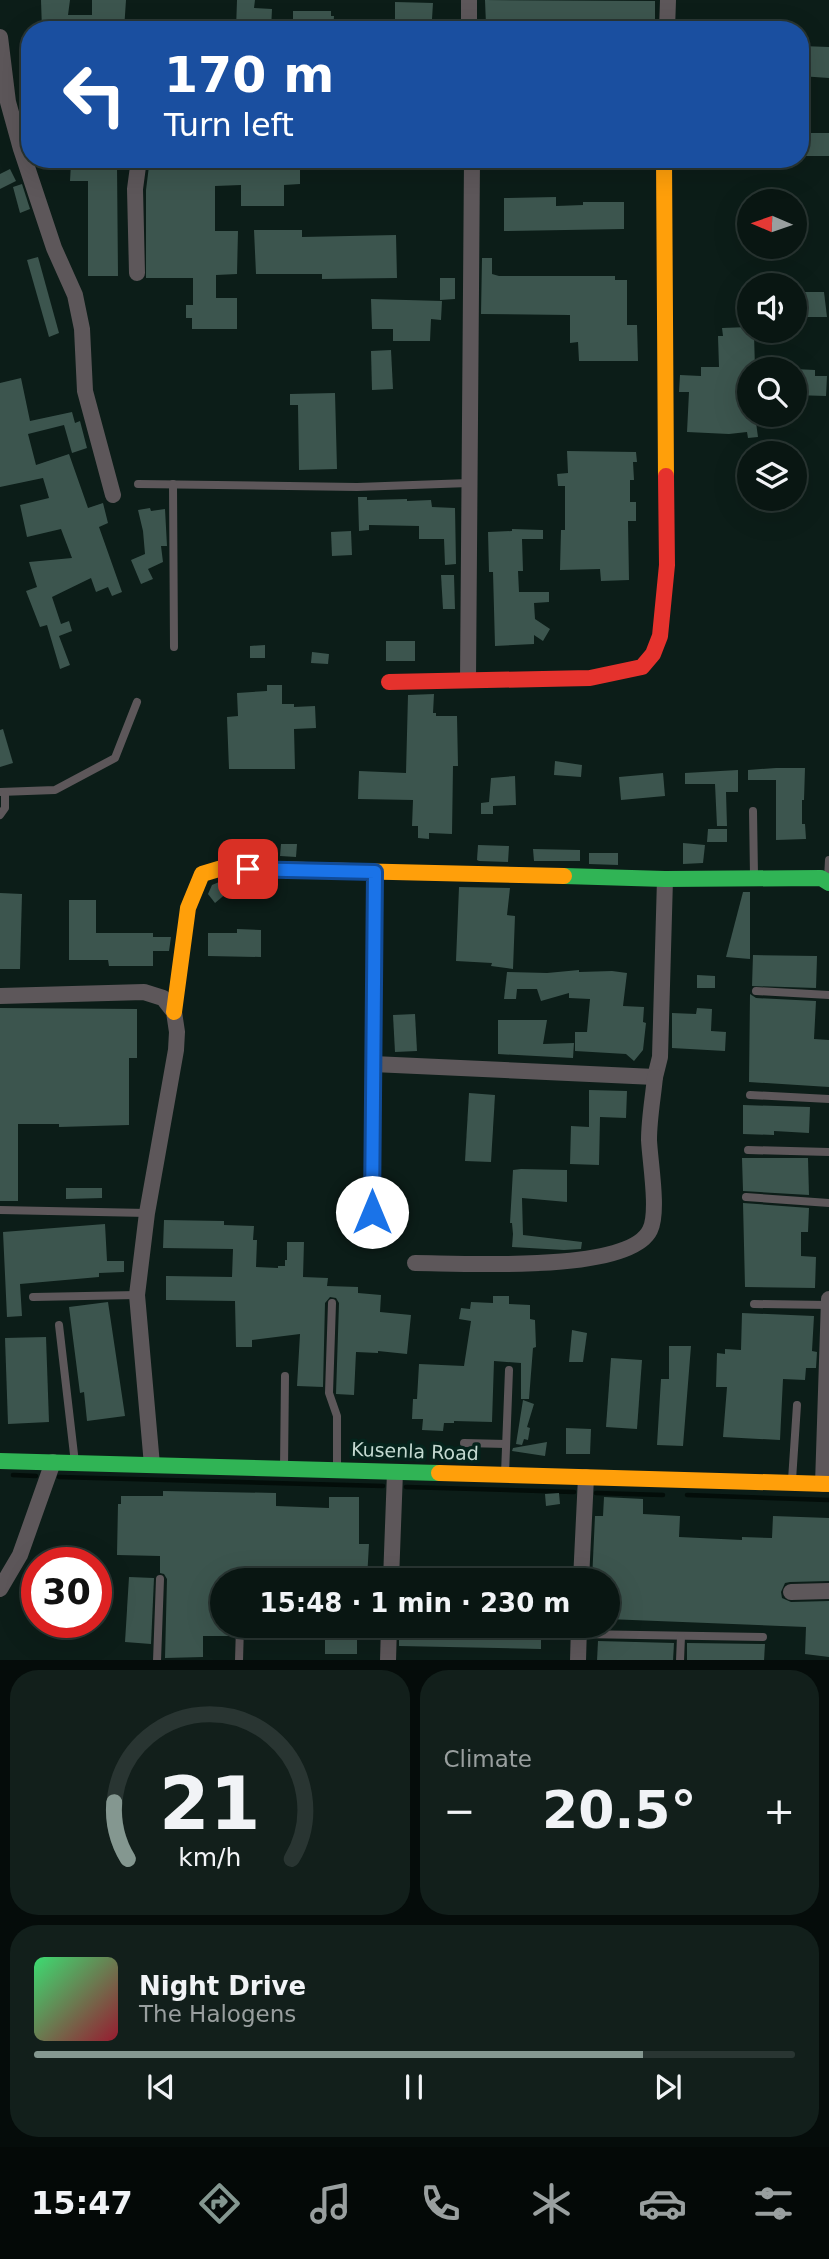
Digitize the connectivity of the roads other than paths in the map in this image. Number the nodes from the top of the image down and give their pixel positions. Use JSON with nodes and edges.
{"nodes":[{"id":1,"x":469,"y":0,"type":"edge"},
{"id":2,"x":668,"y":0,"type":"edge"},
{"id":3,"x":469,"y":21,"type":"edge"},
{"id":4,"x":667,"y":21,"type":"edge"},
{"id":5,"x":0,"y":37,"type":"edge"},
{"id":6,"x":21,"y":149,"type":"edge"},
{"id":7,"x":27,"y":168,"type":"edge"},
{"id":8,"x":138,"y":168,"type":"edge"},
{"id":9,"x":472,"y":168,"type":"edge"},
{"id":10,"x":664,"y":168,"type":"edge"},
{"id":11,"x":137,"y":273,"type":"dead end"},
{"id":12,"x":469,"y":483,"type":"junction"},
{"id":13,"x":138,"y":484,"type":"dead end"},
{"id":14,"x":173,"y":484,"type":"junction"},
{"id":15,"x":113,"y":495,"type":"dead end"},
{"id":16,"x":174,"y":647,"type":"dead end"},
{"id":17,"x":468,"y":680,"type":"junction"},
{"id":18,"x":389,"y":682,"type":"dead end"},
{"id":19,"x":137,"y":702,"type":"dead end"},
{"id":20,"x":2,"y":792,"type":"edge"},
{"id":21,"x":754,"y":811,"type":"dead end"},
{"id":22,"x":0,"y":815,"type":"edge"},
{"id":23,"x":829,"y":860,"type":"edge"},
{"id":24,"x":375,"y":872,"type":"junction"},
{"id":25,"x":665,"y":879,"type":"junction"},
{"id":26,"x":754,"y":879,"type":"junction"},
{"id":27,"x":828,"y":882,"type":"edge"},
{"id":28,"x":756,"y":990,"type":"dead end"},
{"id":29,"x":829,"y":995,"type":"edge"},
{"id":30,"x":0,"y":996,"type":"edge"},
{"id":31,"x":174,"y":1013,"type":"junction"},
{"id":32,"x":373,"y":1064,"type":"junction"},
{"id":33,"x":655,"y":1077,"type":"junction"},
{"id":34,"x":750,"y":1095,"type":"dead end"},
{"id":35,"x":829,"y":1099,"type":"edge"},
{"id":36,"x":748,"y":1150,"type":"dead end"},
{"id":37,"x":829,"y":1152,"type":"edge"},
{"id":38,"x":746,"y":1197,"type":"dead end"},
{"id":39,"x":829,"y":1203,"type":"edge"},
{"id":40,"x":0,"y":1210,"type":"edge"},
{"id":41,"x":147,"y":1213,"type":"junction"},
{"id":42,"x":372,"y":1237,"type":"dead end"},
{"id":43,"x":415,"y":1263,"type":"dead end"},
{"id":44,"x":138,"y":1295,"type":"junction"},
{"id":45,"x":33,"y":1297,"type":"dead end"},
{"id":46,"x":829,"y":1299,"type":"edge"},
{"id":47,"x":332,"y":1303,"type":"dead end"},
{"id":48,"x":754,"y":1304,"type":"dead end"},
{"id":49,"x":829,"y":1305,"type":"edge"},
{"id":50,"x":59,"y":1325,"type":"dead end"},
{"id":51,"x":509,"y":1370,"type":"dead end"},
{"id":52,"x":285,"y":1376,"type":"dead end"},
{"id":53,"x":797,"y":1405,"type":"dead end"},
{"id":54,"x":464,"y":1443,"type":"dead end"},
{"id":55,"x":506,"y":1444,"type":"junction"},
{"id":56,"x":0,"y":1461,"type":"edge"},
{"id":57,"x":53,"y":1462,"type":"junction"},
{"id":58,"x":75,"y":1463,"type":"junction"},
{"id":59,"x":152,"y":1465,"type":"junction"},
{"id":60,"x":284,"y":1468,"type":"junction"},
{"id":61,"x":337,"y":1470,"type":"junction"},
{"id":62,"x":395,"y":1472,"type":"junction"},
{"id":63,"x":505,"y":1474,"type":"junction"},
{"id":64,"x":586,"y":1477,"type":"junction"},
{"id":65,"x":792,"y":1483,"type":"junction"},
{"id":66,"x":826,"y":1484,"type":"edge"},
{"id":67,"x":391,"y":1568,"type":"edge"},
{"id":68,"x":582,"y":1568,"type":"edge"},
{"id":69,"x":160,"y":1579,"type":"dead end"},
{"id":70,"x":0,"y":1589,"type":"edge"},
{"id":71,"x":829,"y":1591,"type":"edge"},
{"id":72,"x":791,"y":1592,"type":"dead end"},
{"id":73,"x":620,"y":1632,"type":"edge"},
{"id":74,"x":681,"y":1636,"type":"junction"},
{"id":75,"x":763,"y":1637,"type":"dead end"},
{"id":76,"x":240,"y":1638,"type":"edge"},
{"id":77,"x":389,"y":1638,"type":"edge"},
{"id":78,"x":579,"y":1638,"type":"edge"},
{"id":79,"x":157,"y":1660,"type":"edge"},
{"id":80,"x":239,"y":1660,"type":"edge"},
{"id":81,"x":388,"y":1660,"type":"edge"},
{"id":82,"x":578,"y":1660,"type":"edge"},
{"id":83,"x":680,"y":1660,"type":"edge"}],
"edges":[{"from":1,"to":3,"type":"street"},
{"from":2,"to":4,"type":"street"},
{"from":5,"to":6,"type":"street"},
{"from":7,"to":15,"type":"street"},
{"from":8,"to":11,"type":"street"},
{"from":9,"to":12,"type":"street"},
{"from":10,"to":17,"type":"street"},
{"from":12,"to":14,"type":"lane"},
{"from":12,"to":17,"type":"street"},
{"from":13,"to":14,"type":"lane"},
{"from":14,"to":16,"type":"lane"},
{"from":17,"to":18,"type":"street"},
{"from":19,"to":20,"type":"lane"},
{"from":20,"to":22,"type":"lane"},
{"from":21,"to":26,"type":"lane"},
{"from":23,"to":27,"type":"lane"},
{"from":24,"to":25,"type":"street"},
{"from":24,"to":31,"type":"street"},
{"from":24,"to":32,"type":"street"},
{"from":25,"to":26,"type":"street"},
{"from":25,"to":33,"type":"street"},
{"from":26,"to":27,"type":"street"},
{"from":28,"to":29,"type":"lane"},
{"from":30,"to":31,"type":"street"},
{"from":31,"to":41,"type":"street"},
{"from":32,"to":33,"type":"street"},
{"from":32,"to":42,"type":"street"},
{"from":33,"to":43,"type":"street"},
{"from":34,"to":35,"type":"lane"},
{"from":36,"to":37,"type":"lane"},
{"from":38,"to":39,"type":"lane"},
{"from":40,"to":41,"type":"lane"},
{"from":41,"to":44,"type":"street"},
{"from":44,"to":45,"type":"lane"},
{"from":44,"to":59,"type":"street"},
{"from":46,"to":49,"type":"street"},
{"from":47,"to":61,"type":"lane"},
{"from":48,"to":49,"type":"lane"},
{"from":49,"to":66,"type":"street"},
{"from":50,"to":58,"type":"lane"},
{"from":51,"to":55,"type":"lane"},
{"from":52,"to":60,"type":"lane"},
{"from":53,"to":65,"type":"lane"},
{"from":54,"to":55,"type":"lane"},
{"from":55,"to":63,"type":"lane"},
{"from":56,"to":57,"type":"street","name":"Kusenla Road"},
{"from":57,"to":58,"type":"street","name":"Kusenla Road"},
{"from":57,"to":70,"type":"street"},
{"from":58,"to":59,"type":"street","name":"Kusenla Road"},
{"from":59,"to":60,"type":"street","name":"Kusenla Road"},
{"from":60,"to":61,"type":"street","name":"Kusenla Road"},
{"from":61,"to":62,"type":"street","name":"Kusenla Road"},
{"from":62,"to":63,"type":"street","name":"Kusenla Road"},
{"from":62,"to":67,"type":"street"},
{"from":63,"to":64,"type":"street","name":"Kusenla Road"},
{"from":64,"to":65,"type":"street","name":"Kusenla Road"},
{"from":64,"to":68,"type":"street"},
{"from":65,"to":66,"type":"street","name":"Kusenla Road"},
{"from":69,"to":79,"type":"lane"},
{"from":71,"to":72,"type":"street"},
{"from":73,"to":74,"type":"lane"},
{"from":74,"to":75,"type":"lane"},
{"from":74,"to":83,"type":"lane"},
{"from":76,"to":80,"type":"lane"},
{"from":77,"to":81,"type":"street"},
{"from":78,"to":82,"type":"street"}]}
